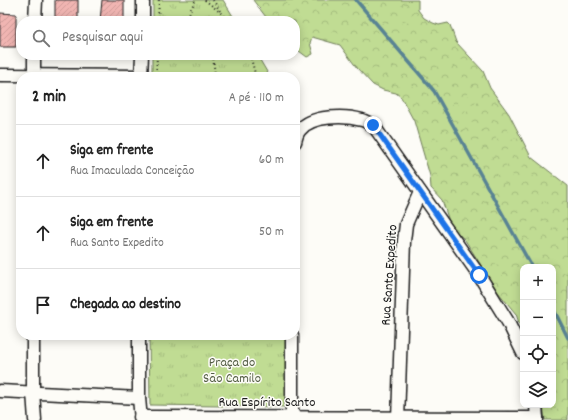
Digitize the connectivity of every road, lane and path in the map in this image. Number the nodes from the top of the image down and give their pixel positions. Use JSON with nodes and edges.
{"nodes":[{"id":1,"x":36,"y":0,"type":"edge"},
{"id":2,"x":143,"y":0,"type":"edge"},
{"id":3,"x":159,"y":0,"type":"edge"},
{"id":4,"x":196,"y":0,"type":"edge"},
{"id":5,"x":206,"y":0,"type":"edge"},
{"id":6,"x":214,"y":0,"type":"edge"},
{"id":7,"x":222,"y":14,"type":"joint"},
{"id":8,"x":35,"y":16,"type":"edge"},
{"id":9,"x":143,"y":16,"type":"edge"},
{"id":10,"x":158,"y":16,"type":"edge"},
{"id":11,"x":189,"y":16,"type":"edge"},
{"id":12,"x":34,"y":60,"type":"edge"},
{"id":13,"x":142,"y":60,"type":"edge"},
{"id":14,"x":156,"y":60,"type":"edge"},
{"id":15,"x":213,"y":60,"type":"edge"},
{"id":16,"x":251,"y":60,"type":"edge"},
{"id":17,"x":34,"y":72,"type":"edge"},
{"id":18,"x":141,"y":72,"type":"edge"},
{"id":19,"x":156,"y":72,"type":"edge"},
{"id":20,"x":215,"y":72,"type":"edge"},
{"id":21,"x":255,"y":72,"type":"edge"},
{"id":22,"x":0,"y":75,"type":"edge"},
{"id":23,"x":16,"y":75,"type":"edge"},
{"id":24,"x":300,"y":129,"type":"edge"},
{"id":25,"x":420,"y":192,"type":"junction"},
{"id":26,"x":33,"y":340,"type":"edge"},
{"id":27,"x":139,"y":340,"type":"edge"},
{"id":28,"x":292,"y":340,"type":"edge"},
{"id":29,"x":520,"y":347,"type":"edge"},
{"id":30,"x":0,"y":391,"type":"edge"},
{"id":31,"x":32,"y":392,"type":"junction"},
{"id":32,"x":139,"y":398,"type":"junction"},
{"id":33,"x":536,"y":408,"type":"edge"},
{"id":34,"x":140,"y":419,"type":"edge"},
{"id":35,"x":292,"y":419,"type":"edge"},
{"id":36,"x":398,"y":419,"type":"edge"},
{"id":37,"x":537,"y":419,"type":"edge"},
{"id":38,"x":35,"y":420,"type":"edge"}],
"edges":[{"from":1,"to":8,"type":"street"},
{"from":2,"to":9,"type":"street"},
{"from":3,"to":10,"type":"path"},
{"from":4,"to":11,"type":"path"},
{"from":5,"to":7,"type":"path"},
{"from":6,"to":7,"type":"path"},
{"from":12,"to":17,"type":"street"},
{"from":13,"to":18,"type":"street"},
{"from":14,"to":19,"type":"path"},
{"from":15,"to":20,"type":"path"},
{"from":16,"to":21,"type":"path"},
{"from":22,"to":23,"type":"street"},
{"from":24,"to":25,"type":"street"},
{"from":25,"to":29,"type":"street"},
{"from":25,"to":36,"type":"street","name":"Rua Santo Expedito"},
{"from":26,"to":31,"type":"street"},
{"from":27,"to":32,"type":"street"},
{"from":28,"to":35,"type":"street"},
{"from":30,"to":31,"type":"street"},
{"from":31,"to":32,"type":"street"},
{"from":31,"to":38,"type":"street"},
{"from":32,"to":34,"type":"street"},
{"from":33,"to":37,"type":"street"},
{"from":34,"to":35,"type":"street","name":"Rua Espírito Santo"},
{"from":35,"to":36,"type":"street","name":"Rua Espírito Santo"},
{"from":36,"to":37,"type":"street","name":"Rua Espírito Santo"}]}
